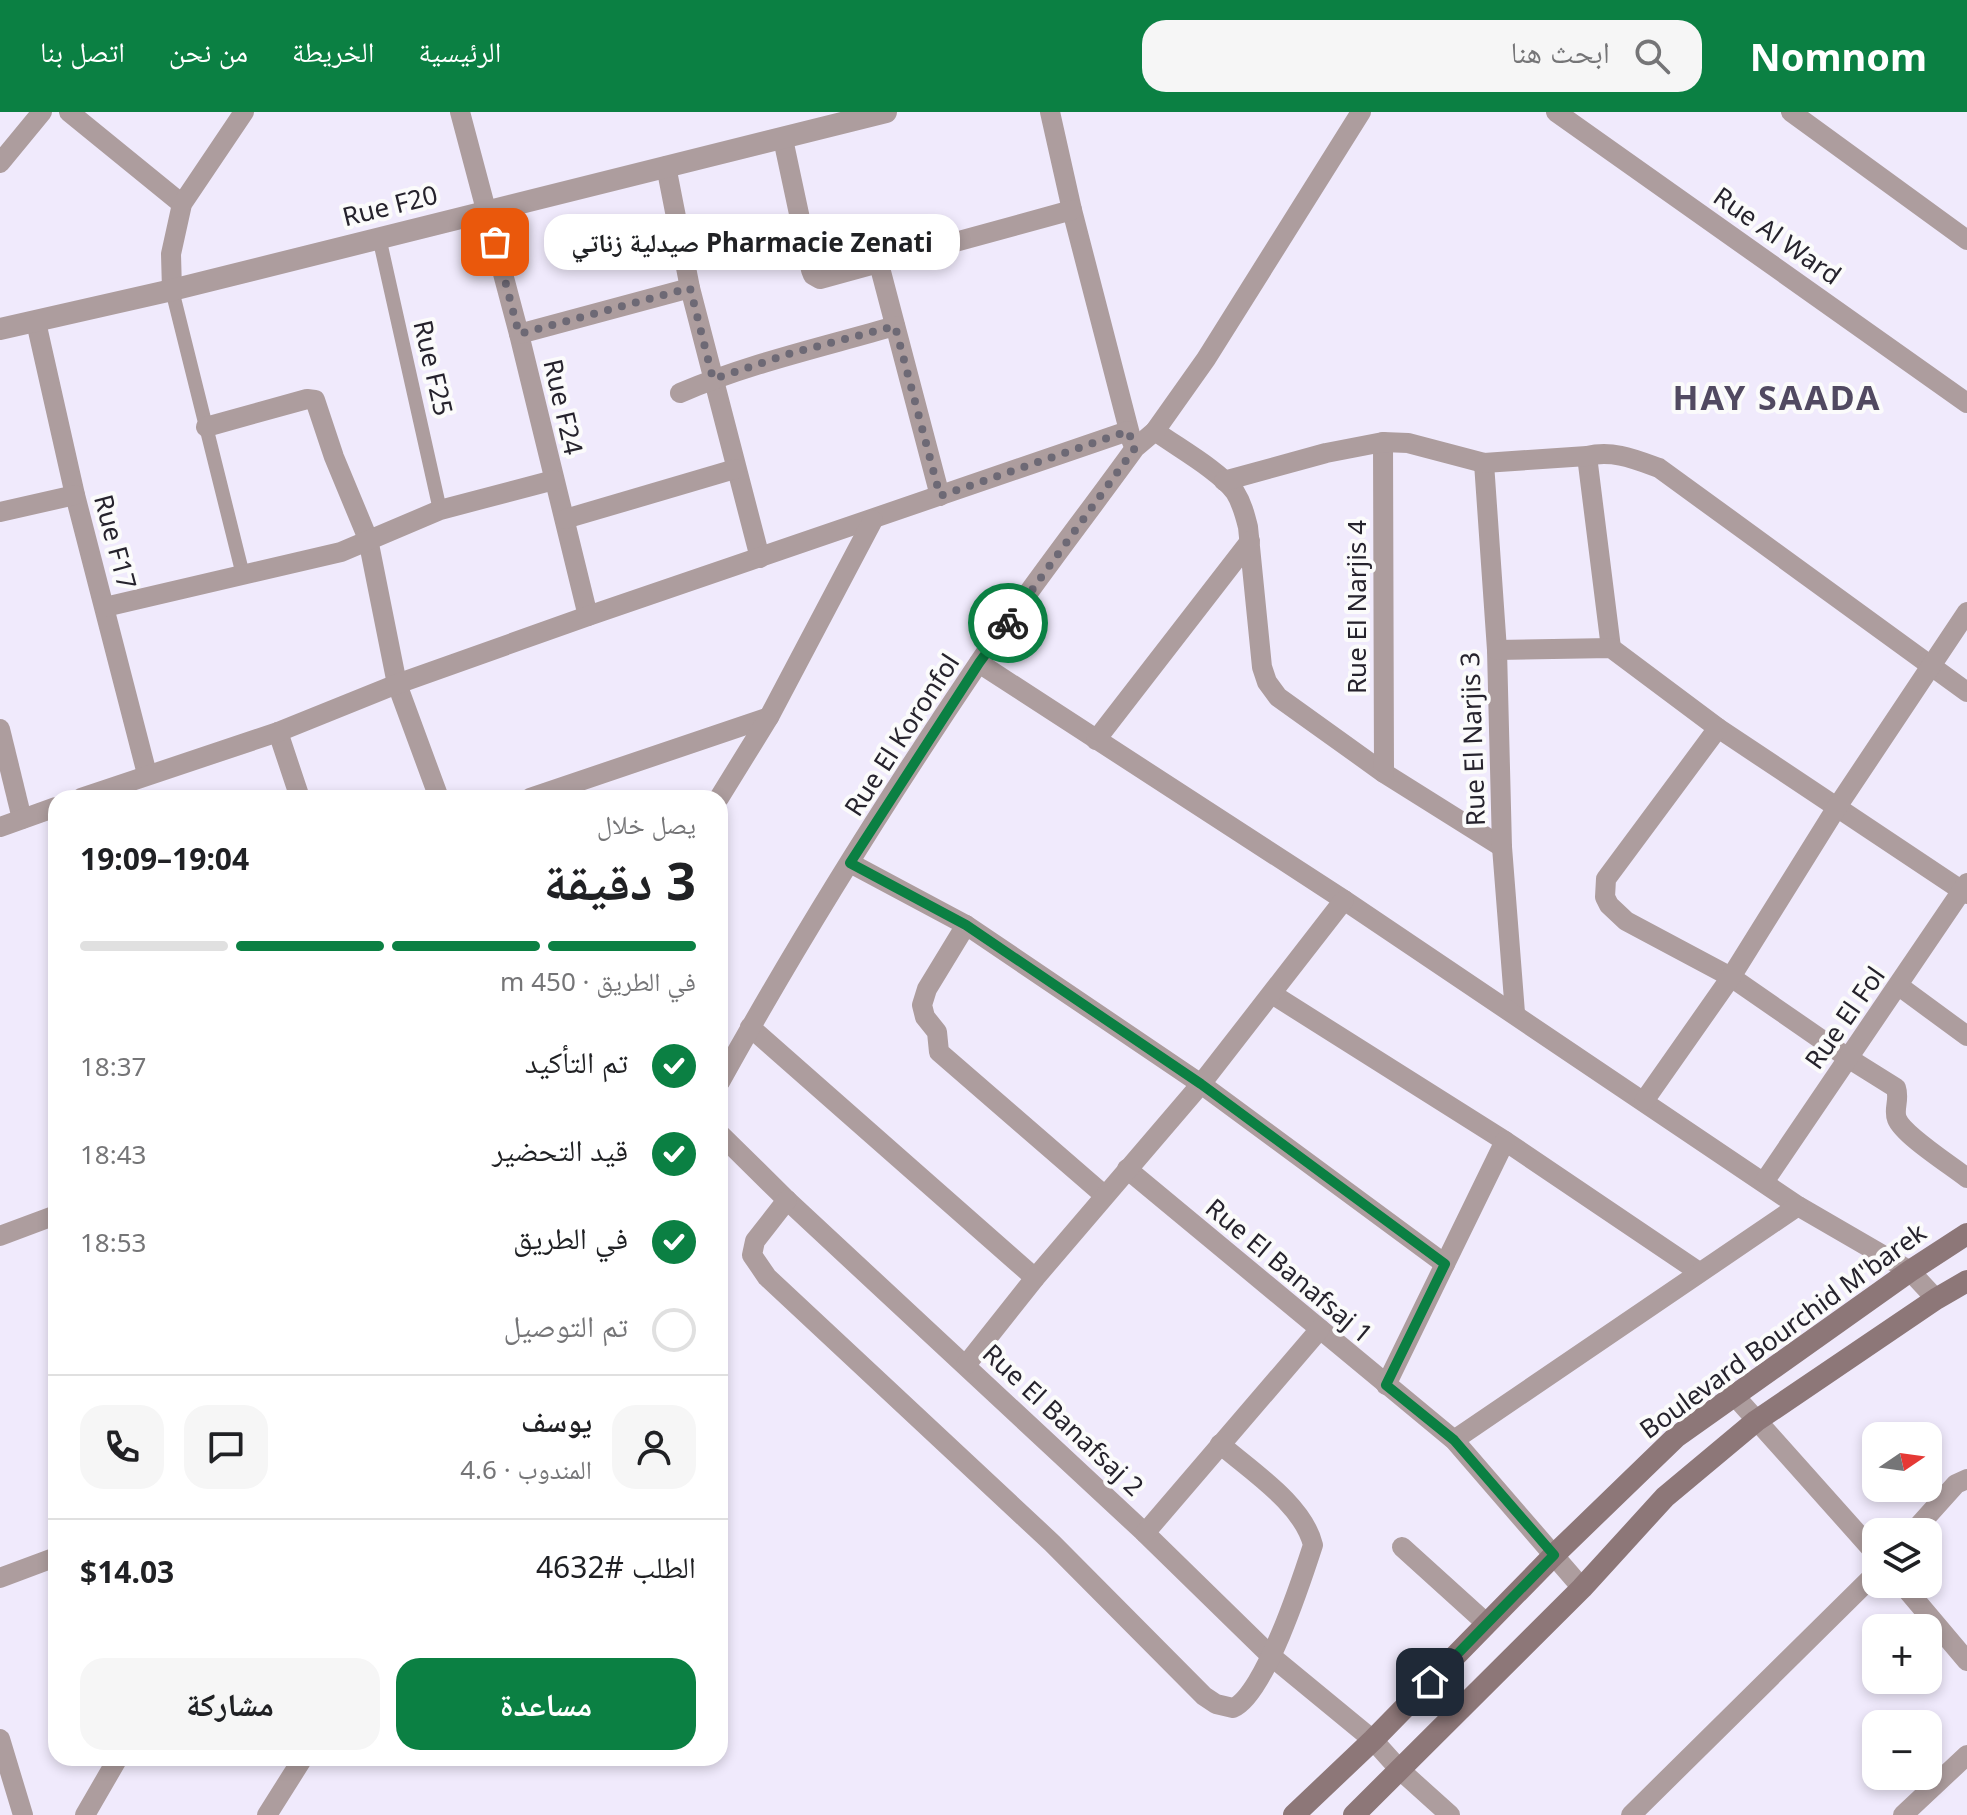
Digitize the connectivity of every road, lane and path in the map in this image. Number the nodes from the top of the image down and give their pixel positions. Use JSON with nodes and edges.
{"nodes":[{"id":1,"x":42,"y":112,"type":"edge"},
{"id":2,"x":69,"y":112,"type":"edge"},
{"id":3,"x":244,"y":112,"type":"edge"},
{"id":4,"x":460,"y":112,"type":"edge"},
{"id":5,"x":886,"y":112,"type":"edge"},
{"id":6,"x":1050,"y":112,"type":"edge"},
{"id":7,"x":1361,"y":112,"type":"edge"},
{"id":8,"x":1556,"y":112,"type":"edge"},
{"id":9,"x":1791,"y":112,"type":"edge"},
{"id":10,"x":783,"y":139,"type":"junction"},
{"id":11,"x":0,"y":163,"type":"edge"},
{"id":12,"x":666,"y":166,"type":"junction"},
{"id":13,"x":182,"y":204,"type":"junction"},
{"id":14,"x":1072,"y":210,"type":"junction"},
{"id":15,"x":487,"y":211,"type":"junction"},
{"id":16,"x":379,"y":237,"type":"junction"},
{"id":17,"x":1967,"y":240,"type":"edge"},
{"id":18,"x":879,"y":264,"type":"junction"},
{"id":19,"x":690,"y":288,"type":"junction"},
{"id":20,"x":172,"y":290,"type":"junction"},
{"id":21,"x":36,"y":322,"type":"junction"},
{"id":22,"x":895,"y":326,"type":"junction"},
{"id":23,"x":0,"y":329,"type":"edge"},
{"id":24,"x":519,"y":334,"type":"junction"},
{"id":25,"x":713,"y":379,"type":"junction"},
{"id":26,"x":680,"y":393,"type":"dead end"},
{"id":27,"x":1967,"y":403,"type":"edge"},
{"id":28,"x":206,"y":427,"type":"junction"},
{"id":29,"x":1155,"y":431,"type":"junction"},
{"id":30,"x":1131,"y":439,"type":"junction"},
{"id":31,"x":1383,"y":442,"type":"junction"},
{"id":32,"x":1587,"y":456,"type":"junction"},
{"id":33,"x":1484,"y":463,"type":"junction"},
{"id":34,"x":735,"y":469,"type":"junction"},
{"id":35,"x":554,"y":480,"type":"junction"},
{"id":36,"x":1224,"y":481,"type":"junction"},
{"id":37,"x":75,"y":495,"type":"junction"},
{"id":38,"x":940,"y":496,"type":"junction"},
{"id":39,"x":440,"y":510,"type":"junction"},
{"id":40,"x":0,"y":512,"type":"edge"},
{"id":41,"x":565,"y":519,"type":"junction"},
{"id":42,"x":873,"y":520,"type":"junction"},
{"id":43,"x":368,"y":539,"type":"junction"},
{"id":44,"x":1250,"y":541,"type":"junction"},
{"id":45,"x":760,"y":558,"type":"junction"},
{"id":46,"x":243,"y":575,"type":"junction"},
{"id":47,"x":105,"y":607,"type":"junction"},
{"id":48,"x":1967,"y":612,"type":"edge"},
{"id":49,"x":588,"y":616,"type":"junction"},
{"id":50,"x":1611,"y":648,"type":"junction"},
{"id":51,"x":1497,"y":650,"type":"junction"},
{"id":52,"x":979,"y":663,"type":"junction"},
{"id":53,"x":1929,"y":666,"type":"junction"},
{"id":54,"x":397,"y":684,"type":"junction"},
{"id":55,"x":1967,"y":692,"type":"edge"},
{"id":56,"x":769,"y":717,"type":"junction"},
{"id":57,"x":1718,"y":728,"type":"junction"},
{"id":58,"x":0,"y":729,"type":"edge"},
{"id":59,"x":278,"y":732,"type":"junction"},
{"id":60,"x":1096,"y":740,"type":"junction"},
{"id":61,"x":1384,"y":773,"type":"junction"},
{"id":62,"x":147,"y":774,"type":"junction"},
{"id":63,"x":103,"y":790,"type":"edge"},
{"id":64,"x":297,"y":790,"type":"edge"},
{"id":65,"x":436,"y":790,"type":"edge"},
{"id":66,"x":554,"y":790,"type":"edge"},
{"id":67,"x":724,"y":790,"type":"edge"},
{"id":68,"x":1837,"y":807,"type":"junction"},
{"id":69,"x":48,"y":810,"type":"edge"},
{"id":70,"x":22,"y":819,"type":"junction"},
{"id":71,"x":0,"y":827,"type":"edge"},
{"id":72,"x":1502,"y":847,"type":"junction"},
{"id":73,"x":850,"y":863,"type":"junction"},
{"id":74,"x":1965,"y":889,"type":"edge"},
{"id":75,"x":1344,"y":900,"type":"junction"},
{"id":76,"x":966,"y":925,"type":"junction"},
{"id":77,"x":1731,"y":977,"type":"junction"},
{"id":78,"x":1899,"y":986,"type":"junction"},
{"id":79,"x":1272,"y":994,"type":"junction"},
{"id":80,"x":1515,"y":1013,"type":"junction"},
{"id":81,"x":750,"y":1027,"type":"junction"},
{"id":82,"x":1967,"y":1036,"type":"edge"},
{"id":83,"x":1848,"y":1058,"type":"junction"},
{"id":84,"x":728,"y":1067,"type":"edge"},
{"id":85,"x":1201,"y":1084,"type":"junction"},
{"id":86,"x":1644,"y":1101,"type":"junction"},
{"id":87,"x":1505,"y":1141,"type":"junction"},
{"id":88,"x":728,"y":1142,"type":"edge"},
{"id":89,"x":1127,"y":1169,"type":"junction"},
{"id":90,"x":1967,"y":1178,"type":"edge"},
{"id":91,"x":1764,"y":1182,"type":"junction"},
{"id":92,"x":1104,"y":1195,"type":"junction"},
{"id":93,"x":787,"y":1200,"type":"junction"},
{"id":94,"x":1798,"y":1206,"type":"junction"},
{"id":95,"x":48,"y":1218,"type":"edge"},
{"id":96,"x":1967,"y":1234,"type":"edge"},
{"id":97,"x":0,"y":1236,"type":"edge"},
{"id":98,"x":1445,"y":1264,"type":"junction"},
{"id":99,"x":1910,"y":1271,"type":"junction"},
{"id":100,"x":1699,"y":1272,"type":"junction"},
{"id":101,"x":1035,"y":1278,"type":"junction"},
{"id":102,"x":1967,"y":1281,"type":"edge"},
{"id":103,"x":1936,"y":1299,"type":"junction"},
{"id":104,"x":1320,"y":1329,"type":"junction"},
{"id":105,"x":966,"y":1365,"type":"junction"},
{"id":106,"x":1386,"y":1385,"type":"junction"},
{"id":107,"x":1733,"y":1394,"type":"junction"},
{"id":108,"x":1756,"y":1421,"type":"junction"},
{"id":109,"x":1454,"y":1440,"type":"junction"},
{"id":110,"x":1220,"y":1444,"type":"junction"},
{"id":111,"x":1967,"y":1479,"type":"edge"},
{"id":112,"x":1926,"y":1518,"type":"edge"},
{"id":113,"x":1145,"y":1533,"type":"junction"},
{"id":114,"x":1862,"y":1538,"type":"edge"},
{"id":115,"x":1402,"y":1547,"type":"dead end"},
{"id":116,"x":1554,"y":1555,"type":"junction"},
{"id":117,"x":48,"y":1560,"type":"edge"},
{"id":118,"x":0,"y":1578,"type":"edge"},
{"id":119,"x":1862,"y":1587,"type":"edge"},
{"id":120,"x":1582,"y":1588,"type":"junction"},
{"id":121,"x":1914,"y":1598,"type":"edge"},
{"id":122,"x":1486,"y":1623,"type":"junction"},
{"id":123,"x":1271,"y":1656,"type":"junction"},
{"id":124,"x":1967,"y":1661,"type":"edge"},
{"id":125,"x":0,"y":1739,"type":"edge"},
{"id":126,"x":1373,"y":1740,"type":"junction"},
{"id":127,"x":1967,"y":1755,"type":"edge"},
{"id":128,"x":113,"y":1766,"type":"edge"},
{"id":129,"x":298,"y":1766,"type":"edge"},
{"id":130,"x":1400,"y":1770,"type":"junction"},
{"id":131,"x":23,"y":1815,"type":"edge"},
{"id":132,"x":85,"y":1815,"type":"edge"},
{"id":133,"x":267,"y":1815,"type":"edge"},
{"id":134,"x":1294,"y":1815,"type":"edge"},
{"id":135,"x":1354,"y":1815,"type":"edge"},
{"id":136,"x":1450,"y":1815,"type":"edge"},
{"id":137,"x":1631,"y":1815,"type":"edge"},
{"id":138,"x":1903,"y":1815,"type":"edge"}],
"edges":[{"from":1,"to":11,"type":"street"},
{"from":2,"to":13,"type":"street"},
{"from":3,"to":13,"type":"street"},
{"from":4,"to":15,"type":"street","name":"Rue F24"},
{"from":5,"to":10,"type":"street","name":"Rue F20"},
{"from":6,"to":14,"type":"street"},
{"from":7,"to":29,"type":"street","name":"Rue El Koronfol"},
{"from":8,"to":27,"type":"street","name":"Rue Al Ward"},
{"from":9,"to":17,"type":"street"},
{"from":10,"to":12,"type":"street","name":"Rue F20"},
{"from":10,"to":18,"type":"street"},
{"from":12,"to":15,"type":"street","name":"Rue F20"},
{"from":12,"to":19,"type":"street"},
{"from":13,"to":20,"type":"street"},
{"from":14,"to":18,"type":"street"},
{"from":14,"to":30,"type":"street"},
{"from":15,"to":16,"type":"street","name":"Rue F20"},
{"from":15,"to":24,"type":"street","name":"Rue F24"},
{"from":16,"to":20,"type":"street","name":"Rue F20"},
{"from":16,"to":39,"type":"street","name":"Rue F25"},
{"from":18,"to":22,"type":"street"},
{"from":19,"to":24,"type":"street"},
{"from":19,"to":25,"type":"street"},
{"from":20,"to":21,"type":"street","name":"Rue F20"},
{"from":20,"to":28,"type":"street"},
{"from":21,"to":23,"type":"street","name":"Rue F20"},
{"from":21,"to":37,"type":"street","name":"Rue F17"},
{"from":22,"to":25,"type":"street"},
{"from":22,"to":38,"type":"street"},
{"from":24,"to":35,"type":"street","name":"Rue F24"},
{"from":25,"to":26,"type":"street"},
{"from":25,"to":34,"type":"street"},
{"from":28,"to":43,"type":"street"},
{"from":28,"to":46,"type":"street"},
{"from":29,"to":30,"type":"street","name":"Rue El Koronfol"},
{"from":29,"to":36,"type":"street"},
{"from":30,"to":38,"type":"street"},
{"from":30,"to":52,"type":"street","name":"Rue El Koronfol"},
{"from":31,"to":33,"type":"street"},
{"from":31,"to":36,"type":"street"},
{"from":31,"to":61,"type":"street","name":"Rue El Narjis 4"},
{"from":32,"to":33,"type":"street"},
{"from":32,"to":50,"type":"street"},
{"from":32,"to":53,"type":"street"},
{"from":33,"to":51,"type":"street","name":"Rue El Narjis 3"},
{"from":34,"to":41,"type":"street"},
{"from":34,"to":45,"type":"street"},
{"from":35,"to":39,"type":"street"},
{"from":35,"to":41,"type":"street","name":"Rue F24"},
{"from":36,"to":44,"type":"street"},
{"from":37,"to":40,"type":"street"},
{"from":37,"to":47,"type":"street","name":"Rue F17"},
{"from":38,"to":42,"type":"street"},
{"from":39,"to":43,"type":"street"},
{"from":41,"to":49,"type":"street","name":"Rue F24"},
{"from":42,"to":45,"type":"street"},
{"from":42,"to":56,"type":"street"},
{"from":43,"to":46,"type":"street"},
{"from":43,"to":54,"type":"street"},
{"from":44,"to":60,"type":"street"},
{"from":44,"to":61,"type":"street"},
{"from":45,"to":49,"type":"street"},
{"from":46,"to":47,"type":"street"},
{"from":47,"to":62,"type":"street","name":"Rue F17"},
{"from":48,"to":53,"type":"street"},
{"from":49,"to":54,"type":"street"},
{"from":50,"to":51,"type":"street"},
{"from":50,"to":57,"type":"street"},
{"from":51,"to":72,"type":"street","name":"Rue El Narjis 3"},
{"from":52,"to":60,"type":"street"},
{"from":52,"to":73,"type":"street","name":"Rue El Koronfol"},
{"from":53,"to":55,"type":"street"},
{"from":53,"to":68,"type":"street"},
{"from":54,"to":59,"type":"street"},
{"from":54,"to":65,"type":"street"},
{"from":56,"to":66,"type":"street"},
{"from":56,"to":67,"type":"street"},
{"from":57,"to":68,"type":"street"},
{"from":57,"to":77,"type":"street"},
{"from":58,"to":70,"type":"street"},
{"from":59,"to":62,"type":"street"},
{"from":59,"to":64,"type":"street"},
{"from":60,"to":75,"type":"street"},
{"from":61,"to":72,"type":"street"},
{"from":62,"to":63,"type":"street"},
{"from":68,"to":74,"type":"street"},
{"from":68,"to":77,"type":"street"},
{"from":69,"to":70,"type":"street"},
{"from":70,"to":71,"type":"street"},
{"from":72,"to":80,"type":"street","name":"Rue El Narjis 3"},
{"from":73,"to":76,"type":"street"},
{"from":73,"to":81,"type":"street","name":"Rue El Koronfol"},
{"from":74,"to":78,"type":"street","name":"Rue El Fol"},
{"from":75,"to":79,"type":"street"},
{"from":75,"to":80,"type":"street"},
{"from":76,"to":85,"type":"street"},
{"from":76,"to":92,"type":"street"},
{"from":77,"to":83,"type":"street"},
{"from":77,"to":86,"type":"street"},
{"from":78,"to":82,"type":"street"},
{"from":78,"to":83,"type":"street","name":"Rue El Fol"},
{"from":79,"to":85,"type":"street"},
{"from":79,"to":87,"type":"street"},
{"from":80,"to":86,"type":"street"},
{"from":81,"to":84,"type":"street","name":"Rue El Koronfol"},
{"from":81,"to":101,"type":"street"},
{"from":83,"to":90,"type":"street"},
{"from":83,"to":91,"type":"street","name":"Rue El Fol"},
{"from":85,"to":89,"type":"street"},
{"from":85,"to":98,"type":"street"},
{"from":86,"to":91,"type":"street"},
{"from":87,"to":98,"type":"street"},
{"from":87,"to":100,"type":"street"},
{"from":88,"to":93,"type":"street","name":"Rue El Banafsaj 2"},
{"from":89,"to":92,"type":"street"},
{"from":89,"to":104,"type":"street","name":"Rue El Banafsaj 1"},
{"from":91,"to":94,"type":"street"},
{"from":92,"to":101,"type":"street"},
{"from":93,"to":105,"type":"street","name":"Rue El Banafsaj 2"},
{"from":93,"to":123,"type":"street"},
{"from":94,"to":99,"type":"street"},
{"from":94,"to":100,"type":"street"},
{"from":95,"to":97,"type":"street"},
{"from":96,"to":99,"type":"main road","name":"Boulevard Bourchid M'barek"},
{"from":98,"to":106,"type":"street"},
{"from":99,"to":103,"type":"street"},
{"from":99,"to":107,"type":"main road","name":"Boulevard Bourchid M'barek"},
{"from":100,"to":109,"type":"street"},
{"from":101,"to":105,"type":"street"},
{"from":102,"to":103,"type":"main road"},
{"from":103,"to":108,"type":"main road"},
{"from":104,"to":106,"type":"street","name":"Rue El Banafsaj 1"},
{"from":104,"to":110,"type":"street"},
{"from":105,"to":113,"type":"street","name":"Rue El Banafsaj 2"},
{"from":106,"to":109,"type":"street","name":"Rue El Banafsaj 1"},
{"from":107,"to":108,"type":"street"},
{"from":107,"to":116,"type":"main road","name":"Boulevard Bourchid M'barek"},
{"from":108,"to":114,"type":"street"},
{"from":108,"to":120,"type":"main road"},
{"from":109,"to":116,"type":"street","name":"Rue El Banafsaj 1"},
{"from":110,"to":113,"type":"street"},
{"from":110,"to":123,"type":"street"},
{"from":111,"to":112,"type":"street"},
{"from":113,"to":123,"type":"street","name":"Rue El Banafsaj 2"},
{"from":115,"to":122,"type":"street"},
{"from":116,"to":120,"type":"street","name":"Rue El Banafsaj 1"},
{"from":116,"to":122,"type":"main road","name":"Boulevard Bourchid M'barek"},
{"from":117,"to":118,"type":"street"},
{"from":119,"to":137,"type":"street"},
{"from":120,"to":130,"type":"main road"},
{"from":121,"to":124,"type":"street"},
{"from":122,"to":126,"type":"main road","name":"Boulevard Bourchid M'barek"},
{"from":123,"to":126,"type":"street","name":"Rue El Banafsaj 2"},
{"from":125,"to":131,"type":"street"},
{"from":126,"to":130,"type":"street","name":"Rue El Banafsaj 2"},
{"from":126,"to":134,"type":"main road","name":"Boulevard Bourchid M'barek"},
{"from":127,"to":138,"type":"street"},
{"from":128,"to":132,"type":"street"},
{"from":129,"to":133,"type":"street"},
{"from":130,"to":135,"type":"main road"},
{"from":130,"to":136,"type":"street","name":"Rue El Banafsaj 2"}]}
